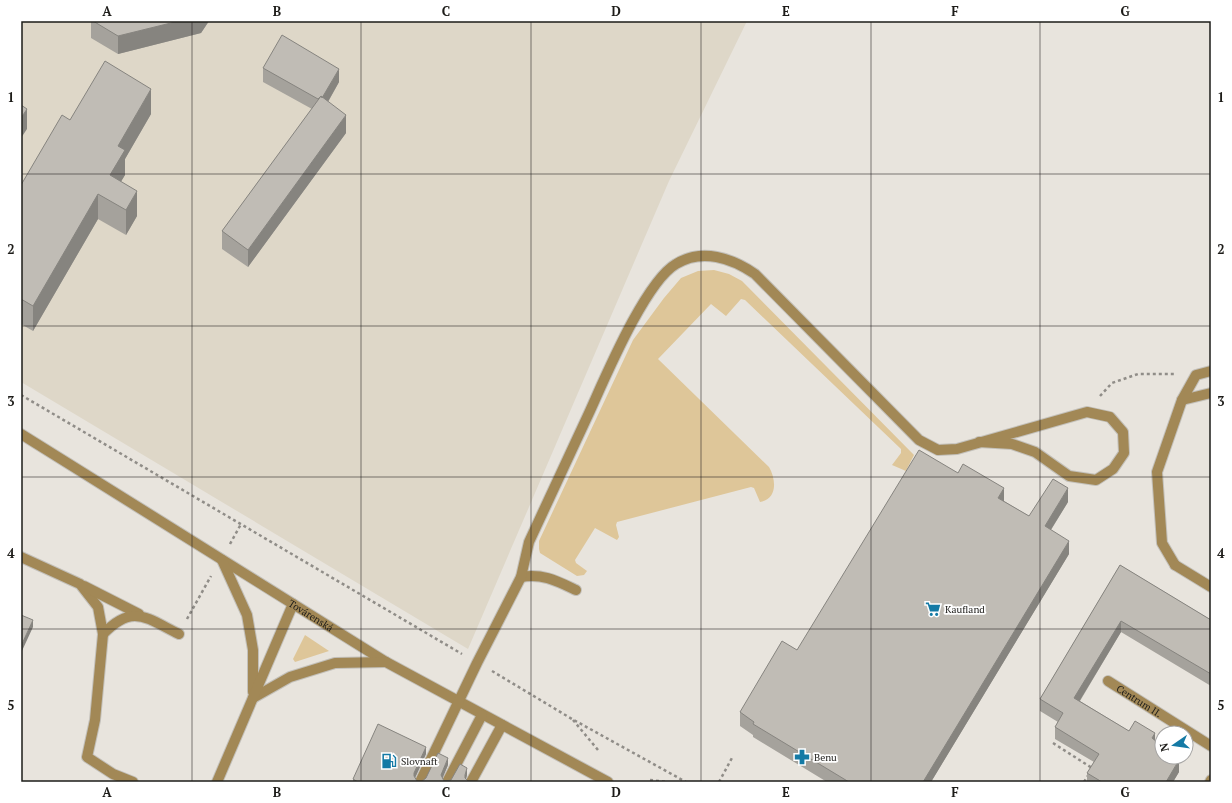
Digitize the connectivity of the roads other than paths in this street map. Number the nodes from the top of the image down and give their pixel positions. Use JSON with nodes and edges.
{"nodes":[{"id":1,"x":1211,"y":371,"type":"edge"},
{"id":2,"x":1211,"y":393,"type":"edge"},
{"id":3,"x":1182,"y":400,"type":"junction"},
{"id":4,"x":21,"y":434,"type":"edge"},
{"id":5,"x":979,"y":442,"type":"junction"},
{"id":6,"x":21,"y":556,"type":"edge"},
{"id":7,"x":222,"y":560,"type":"junction"},
{"id":8,"x":521,"y":577,"type":"junction"},
{"id":9,"x":80,"y":584,"type":"junction"},
{"id":10,"x":1211,"y":587,"type":"edge"},
{"id":11,"x":576,"y":590,"type":"dead end"},
{"id":12,"x":293,"y":604,"type":"junction"},
{"id":13,"x":144,"y":617,"type":"junction"},
{"id":14,"x":103,"y":634,"type":"junction"},
{"id":15,"x":179,"y":634,"type":"dead end"},
{"id":16,"x":386,"y":662,"type":"junction"},
{"id":17,"x":1108,"y":681,"type":"dead end"},
{"id":18,"x":253,"y":698,"type":"junction"},
{"id":19,"x":458,"y":702,"type":"junction"},
{"id":20,"x":482,"y":715,"type":"junction"},
{"id":21,"x":502,"y":725,"type":"junction"},
{"id":22,"x":1211,"y":746,"type":"edge"},
{"id":23,"x":133,"y":782,"type":"edge"},
{"id":24,"x":217,"y":782,"type":"edge"},
{"id":25,"x":420,"y":782,"type":"edge"},
{"id":26,"x":448,"y":782,"type":"edge"},
{"id":27,"x":471,"y":782,"type":"edge"},
{"id":28,"x":608,"y":782,"type":"edge"}],
"edges":[{"from":1,"to":3,"type":"street"},
{"from":2,"to":3,"type":"street"},
{"from":3,"to":10,"type":"street"},
{"from":4,"to":7,"type":"street","name":"Továrenská"},
{"from":5,"to":5,"type":"street"},
{"from":5,"to":8,"type":"street"},
{"from":6,"to":9,"type":"street"},
{"from":7,"to":12,"type":"street","name":"Továrenská"},
{"from":7,"to":18,"type":"street"},
{"from":8,"to":11,"type":"street"},
{"from":8,"to":19,"type":"street"},
{"from":9,"to":13,"type":"street"},
{"from":9,"to":14,"type":"street"},
{"from":12,"to":16,"type":"street","name":"Továrenská"},
{"from":12,"to":18,"type":"street"},
{"from":13,"to":14,"type":"street"},
{"from":13,"to":15,"type":"street"},
{"from":14,"to":23,"type":"street"},
{"from":16,"to":18,"type":"street"},
{"from":16,"to":19,"type":"street","name":"Továrenská"},
{"from":17,"to":22,"type":"street","name":"Centrum II."},
{"from":18,"to":24,"type":"street"},
{"from":19,"to":20,"type":"street","name":"Továrenská"},
{"from":19,"to":25,"type":"street"},
{"from":20,"to":21,"type":"street","name":"Továrenská"},
{"from":20,"to":26,"type":"street"},
{"from":21,"to":27,"type":"street"},
{"from":21,"to":28,"type":"street","name":"Továrenská"}]}
